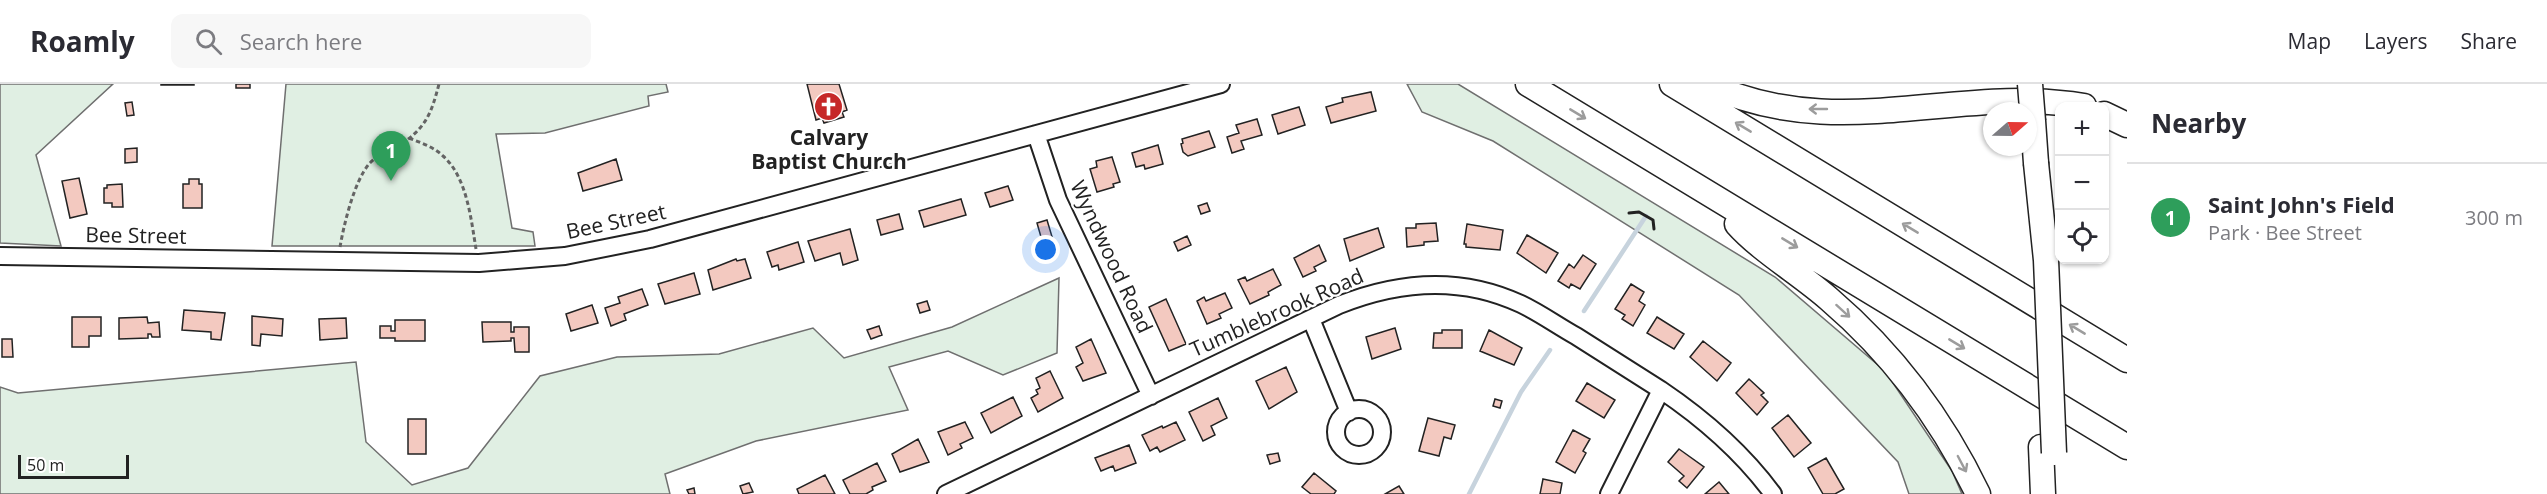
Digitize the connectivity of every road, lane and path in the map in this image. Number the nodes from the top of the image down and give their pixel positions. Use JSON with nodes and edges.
{"nodes":[{"id":1,"x":439,"y":84,"type":"edge"},
{"id":2,"x":1221,"y":84,"type":"edge"},
{"id":3,"x":1528,"y":84,"type":"edge"},
{"id":4,"x":1672,"y":84,"type":"edge"},
{"id":5,"x":1707,"y":84,"type":"edge"},
{"id":6,"x":2030,"y":84,"type":"edge"},
{"id":7,"x":2066,"y":102,"type":"edge"},
{"id":8,"x":2109,"y":116,"type":"edge"},
{"id":9,"x":2127,"y":125,"type":"edge"},
{"id":10,"x":1036,"y":134,"type":"junction"},
{"id":11,"x":409,"y":138,"type":"junction"},
{"id":12,"x":1722,"y":202,"type":"junction"},
{"id":13,"x":0,"y":256,"type":"edge"},
{"id":14,"x":339,"y":261,"type":"junction"},
{"id":15,"x":479,"y":263,"type":"junction"},
{"id":16,"x":1311,"y":319,"type":"junction"},
{"id":17,"x":2127,"y":360,"type":"edge"},
{"id":18,"x":1661,"y":390,"type":"junction"},
{"id":19,"x":1151,"y":396,"type":"junction"},
{"id":20,"x":1349,"y":412,"type":"dead end"},
{"id":21,"x":2127,"y":447,"type":"edge"},
{"id":22,"x":2048,"y":450,"type":"junction"},
{"id":23,"x":948,"y":494,"type":"edge"},
{"id":24,"x":1609,"y":494,"type":"edge"},
{"id":25,"x":1773,"y":494,"type":"edge"},
{"id":26,"x":1978,"y":494,"type":"edge"},
{"id":27,"x":2043,"y":494,"type":"edge"},
{"id":28,"x":2055,"y":494,"type":"edge"}],
"edges":[{"from":1,"to":11,"type":"path"},
{"from":2,"to":10,"type":"street","name":"Bee Street"},
{"from":3,"to":12,"type":"highway","one_way":true},
{"from":17,"to":4,"type":"highway","one_way":true},
{"from":7,"to":5,"type":"highway","one_way":true},
{"from":6,"to":22,"type":"highway","bridge":true},
{"from":8,"to":9,"type":"highway"},
{"from":10,"to":15,"type":"street","name":"Bee Street"},
{"from":10,"to":19,"type":"street","name":"Wyndwood Road"},
{"from":11,"to":14,"type":"path"},
{"from":11,"to":15,"type":"path"},
{"from":12,"to":21,"type":"highway","one_way":true},
{"from":12,"to":26,"type":"highway","one_way":true},
{"from":13,"to":14,"type":"street","name":"Bee Street"},
{"from":14,"to":15,"type":"street","name":"Bee Street"},
{"from":16,"to":18,"type":"street","name":"Tumblebrook Road"},
{"from":16,"to":19,"type":"street","name":"Tumblebrook Road"},
{"from":16,"to":20,"type":"street"},
{"from":18,"to":24,"type":"street"},
{"from":18,"to":25,"type":"street","name":"Tumblebrook Road"},
{"from":19,"to":23,"type":"street","name":"Tumblebrook Road"},
{"from":22,"to":27,"type":"highway"},
{"from":22,"to":28,"type":"highway"}]}
